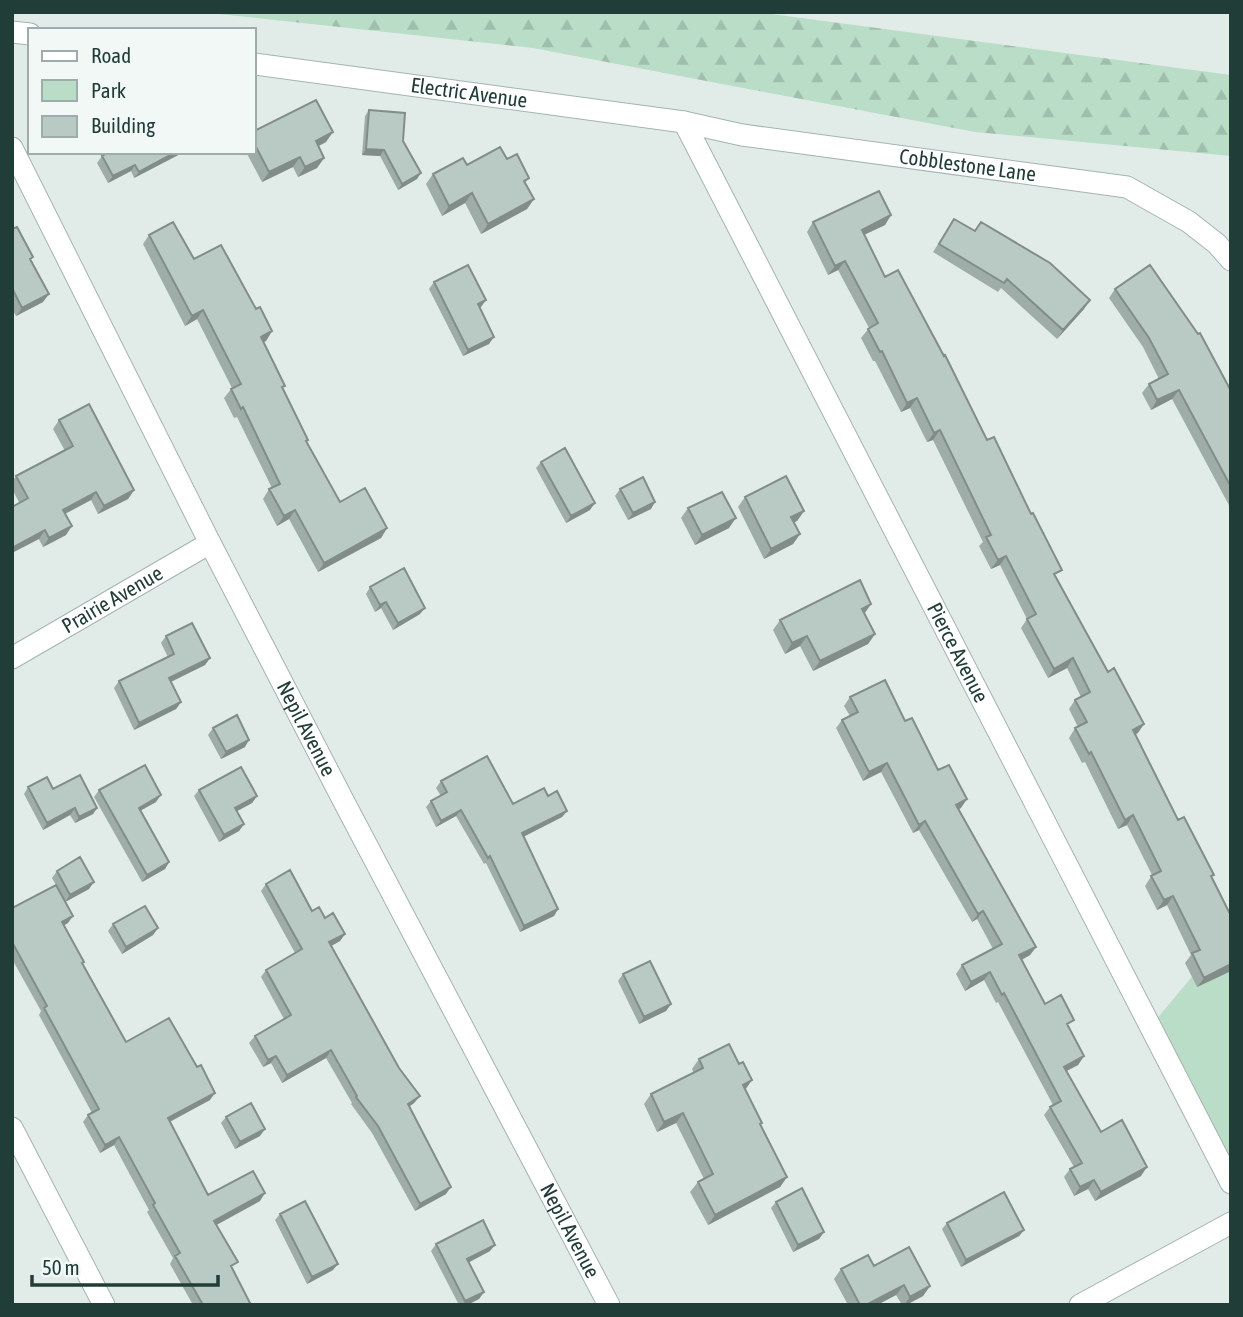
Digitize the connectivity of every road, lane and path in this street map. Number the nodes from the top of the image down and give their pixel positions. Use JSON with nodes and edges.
{"nodes":[{"id":1,"x":256,"y":64,"type":"edge"},
{"id":2,"x":684,"y":122,"type":"junction"},
{"id":3,"x":12,"y":148,"type":"edge"},
{"id":4,"x":1231,"y":260,"type":"edge"},
{"id":5,"x":210,"y":543,"type":"junction"},
{"id":6,"x":12,"y":657,"type":"edge"},
{"id":7,"x":12,"y":1128,"type":"edge"},
{"id":8,"x":1231,"y":1183,"type":"edge"},
{"id":9,"x":1231,"y":1223,"type":"edge"},
{"id":10,"x":104,"y":1305,"type":"edge"},
{"id":11,"x":609,"y":1305,"type":"edge"},
{"id":12,"x":1080,"y":1305,"type":"edge"}],
"edges":[{"from":1,"to":2,"type":"street","name":"Electric Avenue"},
{"from":2,"to":4,"type":"street","name":"Cobblestone Lane"},
{"from":2,"to":8,"type":"street","name":"Pierce Avenue"},
{"from":3,"to":5,"type":"street","name":"Nepil Avenue"},
{"from":5,"to":6,"type":"street","name":"Prairie Avenue"},
{"from":5,"to":11,"type":"street","name":"Nepil Avenue"},
{"from":7,"to":10,"type":"street"},
{"from":9,"to":12,"type":"street"}]}
